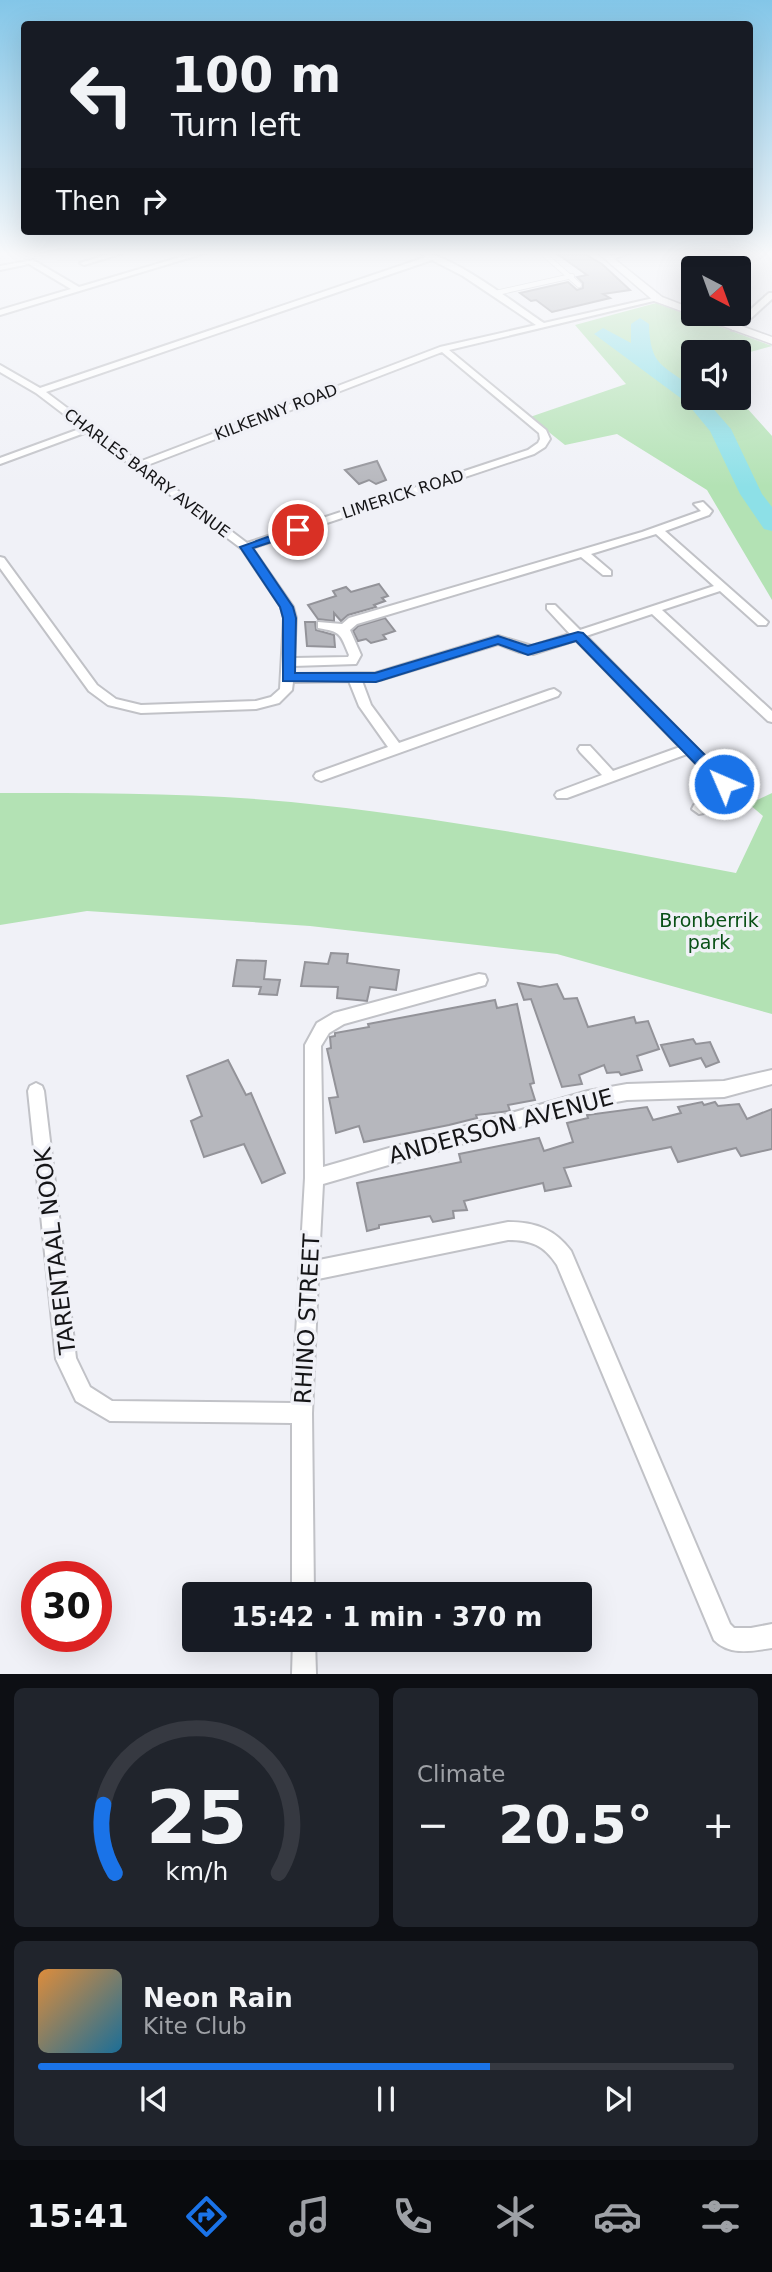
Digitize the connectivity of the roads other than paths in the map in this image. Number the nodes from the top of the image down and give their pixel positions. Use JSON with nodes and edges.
{"nodes":[{"id":1,"x":215,"y":331,"type":"edge"},
{"id":2,"x":517,"y":331,"type":"edge"},
{"id":3,"x":744,"y":331,"type":"edge"},
{"id":4,"x":772,"y":341,"type":"edge"},
{"id":5,"x":443,"y":349,"type":"junction"},
{"id":6,"x":0,"y":369,"type":"edge"},
{"id":7,"x":39,"y":391,"type":"junction"},
{"id":8,"x":87,"y":429,"type":"junction"},
{"id":9,"x":0,"y":461,"type":"edge"},
{"id":10,"x":139,"y":465,"type":"junction"},
{"id":11,"x":699,"y":504,"type":"dead end"},
{"id":12,"x":667,"y":514,"type":"dead end"},
{"id":13,"x":686,"y":522,"type":"junction"},
{"id":14,"x":612,"y":530,"type":"dead end"},
{"id":15,"x":653,"y":534,"type":"junction"},
{"id":16,"x":624,"y":540,"type":"junction"},
{"id":17,"x":246,"y":547,"type":"junction"},
{"id":18,"x":551,"y":548,"type":"dead end"},
{"id":19,"x":574,"y":557,"type":"junction"},
{"id":20,"x":0,"y":559,"type":"edge"},
{"id":21,"x":487,"y":565,"type":"dead end"},
{"id":22,"x":607,"y":573,"type":"dead end"},
{"id":23,"x":500,"y":577,"type":"junction"},
{"id":24,"x":421,"y":585,"type":"dead end"},
{"id":25,"x":721,"y":587,"type":"junction"},
{"id":26,"x":432,"y":597,"type":"junction"},
{"id":27,"x":354,"y":606,"type":"dead end"},
{"id":28,"x":551,"y":607,"type":"dead end"},
{"id":29,"x":655,"y":610,"type":"junction"},
{"id":30,"x":363,"y":617,"type":"junction"},
{"id":31,"x":762,"y":622,"type":"dead end"},
{"id":32,"x":323,"y":625,"type":"dead end"},
{"id":33,"x":344,"y":633,"type":"junction"},
{"id":34,"x":578,"y":636,"type":"junction"},
{"id":35,"x":288,"y":662,"type":"junction"},
{"id":36,"x":358,"y":671,"type":"junction"},
{"id":37,"x":288,"y":678,"type":"junction"},
{"id":38,"x":554,"y":693,"type":"dead end"},
{"id":39,"x":772,"y":718,"type":"edge"},
{"id":40,"x":689,"y":748,"type":"junction"},
{"id":41,"x":396,"y":749,"type":"junction"},
{"id":42,"x":585,"y":749,"type":"dead end"},
{"id":43,"x":321,"y":776,"type":"dead end"},
{"id":44,"x":611,"y":777,"type":"junction"},
{"id":45,"x":562,"y":795,"type":"dead end"},
{"id":46,"x":699,"y":809,"type":"dead end"},
{"id":47,"x":479,"y":980,"type":"dead end"},
{"id":48,"x":772,"y":1077,"type":"edge"},
{"id":49,"x":36,"y":1091,"type":"dead end"},
{"id":50,"x":314,"y":1178,"type":"junction"},
{"id":51,"x":310,"y":1271,"type":"junction"},
{"id":52,"x":302,"y":1413,"type":"junction"},
{"id":53,"x":303,"y":1582,"type":"edge"},
{"id":54,"x":772,"y":1636,"type":"edge"},
{"id":55,"x":304,"y":1652,"type":"edge"},
{"id":56,"x":304,"y":1674,"type":"edge"}],
"edges":[{"from":1,"to":7,"type":"street"},
{"from":2,"to":5,"type":"street","name":"KILKENNY ROAD"},
{"from":3,"to":4,"type":"street"},
{"from":5,"to":10,"type":"street","name":"KILKENNY ROAD"},
{"from":5,"to":17,"type":"street","name":"LIMERICK ROAD"},
{"from":6,"to":7,"type":"street","name":"CHARLES BARRY AVENUE"},
{"from":7,"to":8,"type":"street","name":"CHARLES BARRY AVENUE"},
{"from":8,"to":9,"type":"street"},
{"from":8,"to":10,"type":"street","name":"CHARLES BARRY AVENUE"},
{"from":10,"to":17,"type":"street","name":"CHARLES BARRY AVENUE"},
{"from":11,"to":13,"type":"street"},
{"from":12,"to":13,"type":"street"},
{"from":13,"to":15,"type":"street"},
{"from":14,"to":16,"type":"street"},
{"from":15,"to":16,"type":"street"},
{"from":15,"to":25,"type":"street"},
{"from":16,"to":19,"type":"street"},
{"from":17,"to":35,"type":"street","name":"CHARLES BARRY AVENUE"},
{"from":18,"to":19,"type":"street"},
{"from":19,"to":22,"type":"street"},
{"from":19,"to":23,"type":"street"},
{"from":20,"to":37,"type":"street"},
{"from":21,"to":23,"type":"street"},
{"from":23,"to":26,"type":"street"},
{"from":24,"to":26,"type":"street"},
{"from":25,"to":29,"type":"street"},
{"from":25,"to":31,"type":"street"},
{"from":26,"to":30,"type":"street"},
{"from":27,"to":30,"type":"street"},
{"from":28,"to":34,"type":"street"},
{"from":29,"to":34,"type":"street"},
{"from":29,"to":39,"type":"street"},
{"from":30,"to":33,"type":"street"},
{"from":32,"to":33,"type":"street"},
{"from":33,"to":36,"type":"street"},
{"from":34,"to":36,"type":"street"},
{"from":34,"to":40,"type":"street"},
{"from":35,"to":36,"type":"street"},
{"from":35,"to":37,"type":"street","name":"CHARLES BARRY AVENUE"},
{"from":36,"to":37,"type":"street"},
{"from":36,"to":41,"type":"street"},
{"from":38,"to":41,"type":"street"},
{"from":40,"to":44,"type":"street"},
{"from":40,"to":46,"type":"street"},
{"from":41,"to":43,"type":"street"},
{"from":42,"to":44,"type":"street"},
{"from":44,"to":45,"type":"street"},
{"from":47,"to":50,"type":"street","name":"RHINO STREET"},
{"from":48,"to":50,"type":"street","name":"ANDERSON AVENUE"},
{"from":49,"to":52,"type":"street","name":"TARENTAAL NOOK"},
{"from":50,"to":51,"type":"street","name":"RHINO STREET"},
{"from":51,"to":52,"type":"street","name":"RHINO STREET"},
{"from":51,"to":54,"type":"street"},
{"from":52,"to":53,"type":"street","name":"RHINO STREET"},
{"from":55,"to":56,"type":"street"}]}
